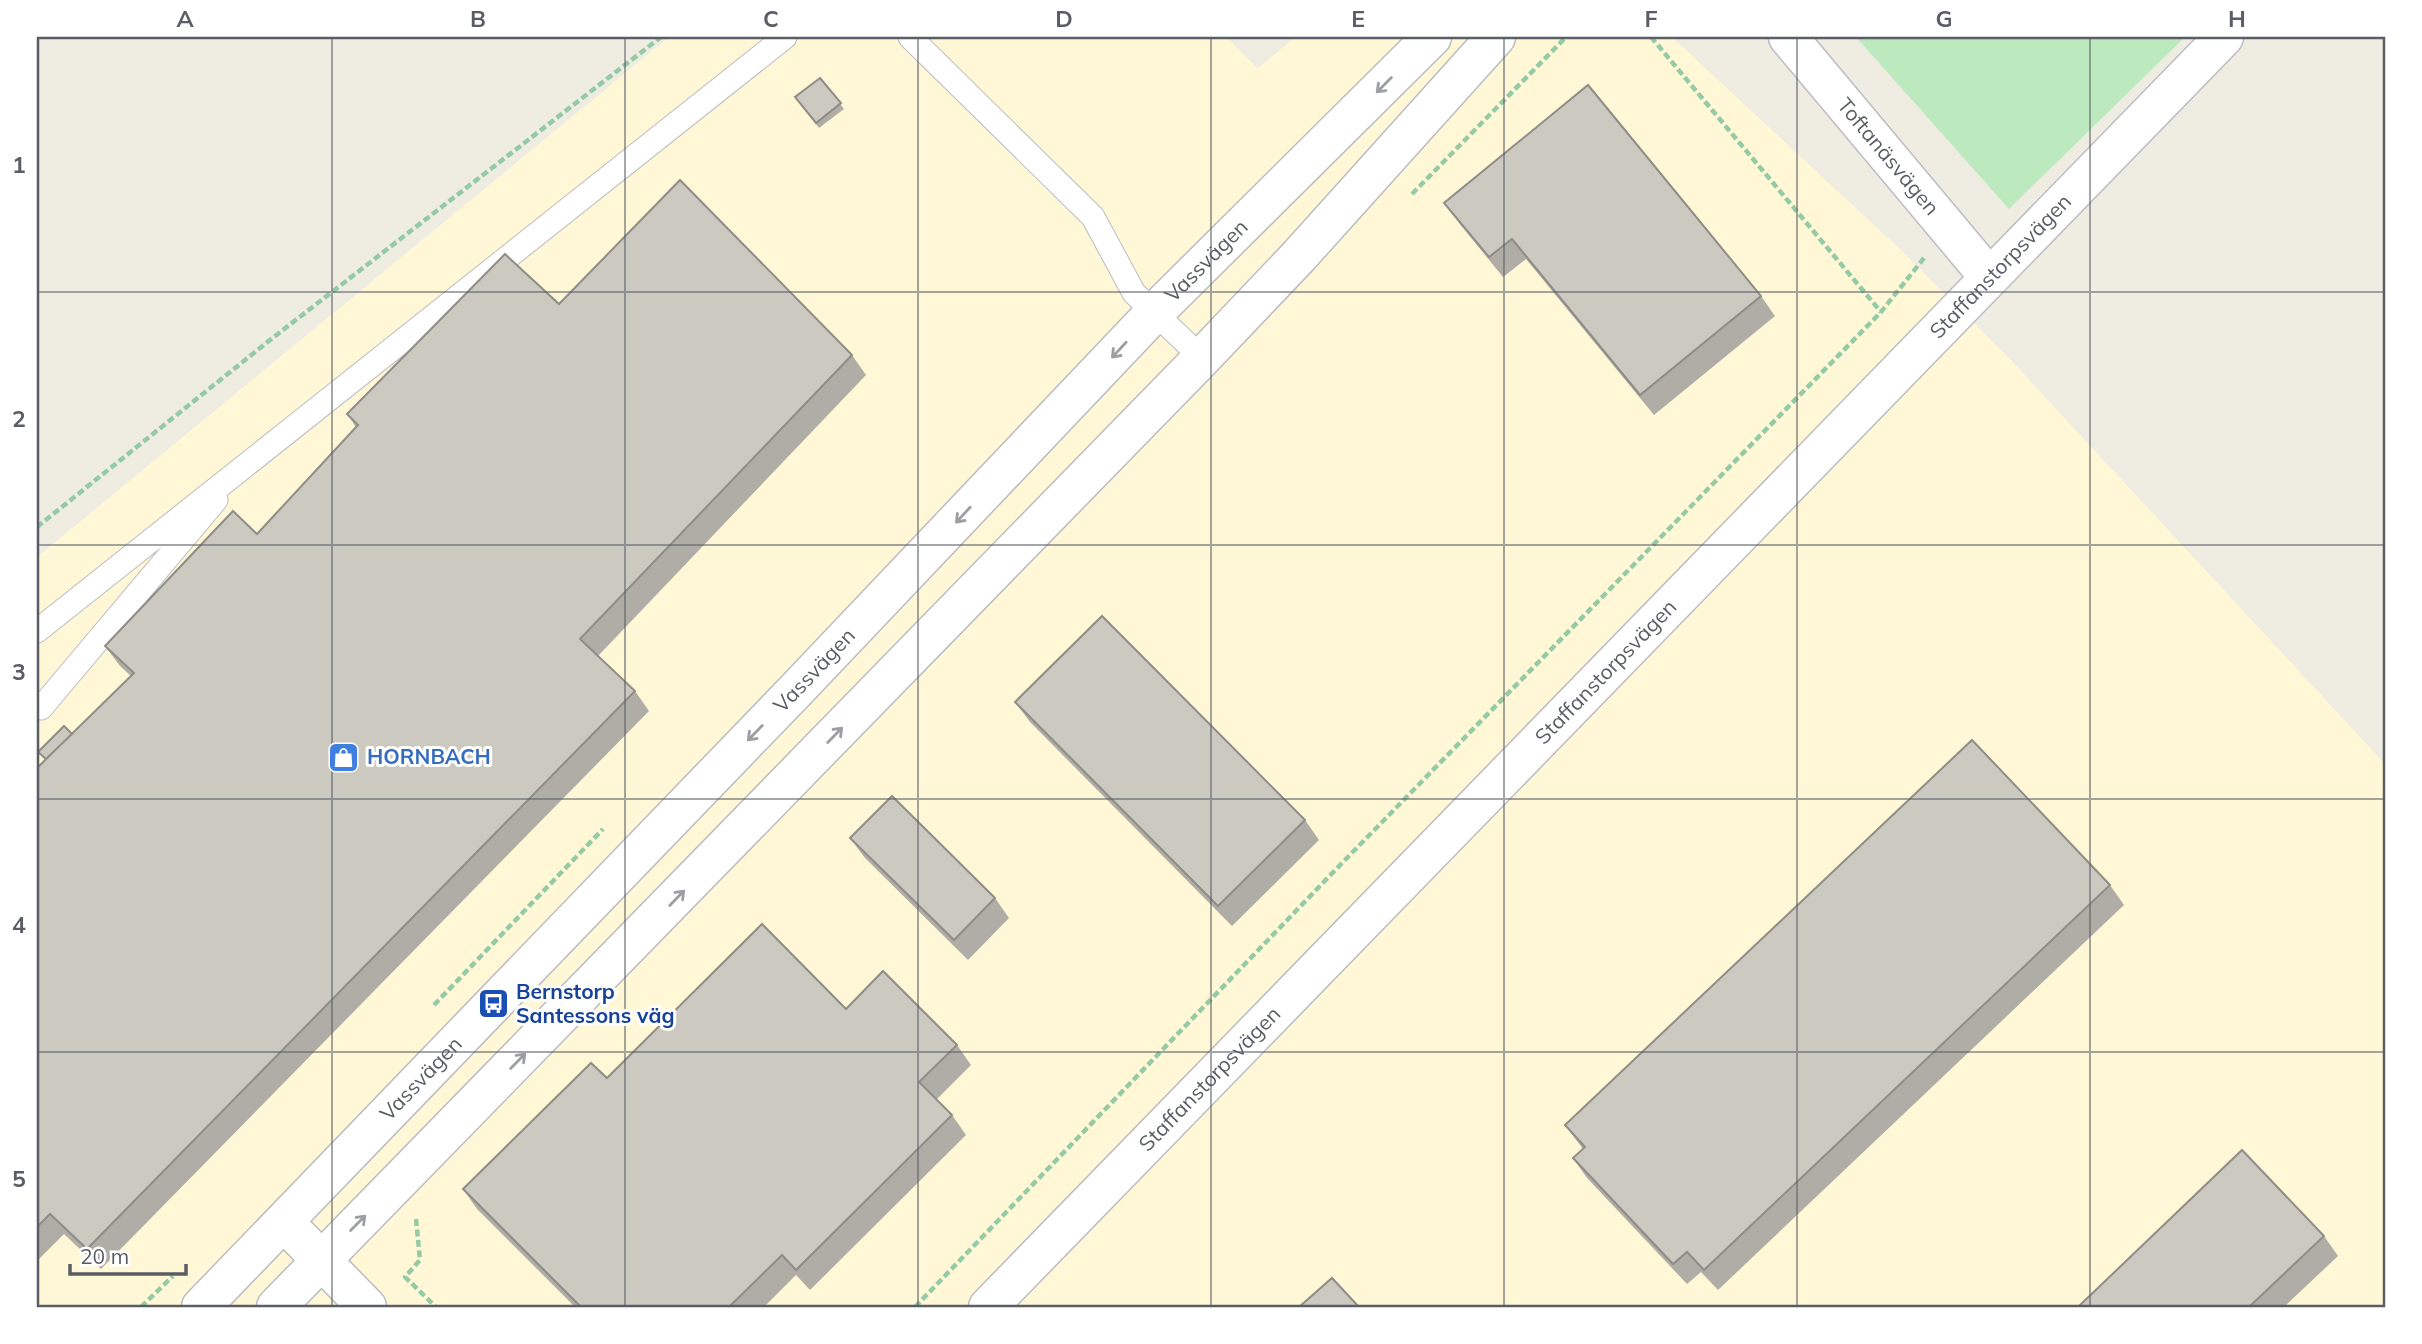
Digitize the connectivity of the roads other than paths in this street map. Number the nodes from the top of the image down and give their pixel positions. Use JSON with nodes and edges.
{"nodes":[{"id":1,"x":785,"y":37,"type":"edge"},
{"id":2,"x":910,"y":37,"type":"edge"},
{"id":3,"x":1432,"y":37,"type":"edge"},
{"id":4,"x":1496,"y":37,"type":"edge"},
{"id":5,"x":1788,"y":37,"type":"edge"},
{"id":6,"x":2224,"y":37,"type":"edge"},
{"id":7,"x":1989,"y":277,"type":"junction"},
{"id":8,"x":1154,"y":313,"type":"junction"},
{"id":9,"x":1202,"y":358,"type":"junction"},
{"id":10,"x":247,"y":463,"type":"junction"},
{"id":11,"x":37,"y":631,"type":"edge"},
{"id":12,"x":37,"y":705,"type":"edge"},
{"id":13,"x":285,"y":1223,"type":"junction"},
{"id":14,"x":321,"y":1262,"type":"junction"},
{"id":15,"x":201,"y":1307,"type":"edge"},
{"id":16,"x":276,"y":1307,"type":"edge"},
{"id":17,"x":367,"y":1307,"type":"edge"},
{"id":18,"x":988,"y":1307,"type":"edge"}],
"edges":[{"from":1,"to":10,"type":"lane"},
{"from":2,"to":8,"type":"lane"},
{"from":3,"to":8,"type":"street","name":"Vassvägen","one_way":true},
{"from":4,"to":9,"type":"street"},
{"from":5,"to":7,"type":"street","name":"Toftanäsvägen"},
{"from":6,"to":7,"type":"street","name":"Staffanstorpsvägen"},
{"from":7,"to":18,"type":"street","name":"Staffanstorpsvägen"},
{"from":8,"to":9,"type":"lane"},
{"from":8,"to":13,"type":"street","name":"Vassvägen","one_way":true},
{"from":14,"to":9,"type":"street","one_way":true},
{"from":10,"to":11,"type":"lane"},
{"from":10,"to":12,"type":"lane"},
{"from":13,"to":14,"type":"street"},
{"from":13,"to":15,"type":"street","name":"Vassvägen"},
{"from":14,"to":16,"type":"street"},
{"from":14,"to":17,"type":"street"}]}
